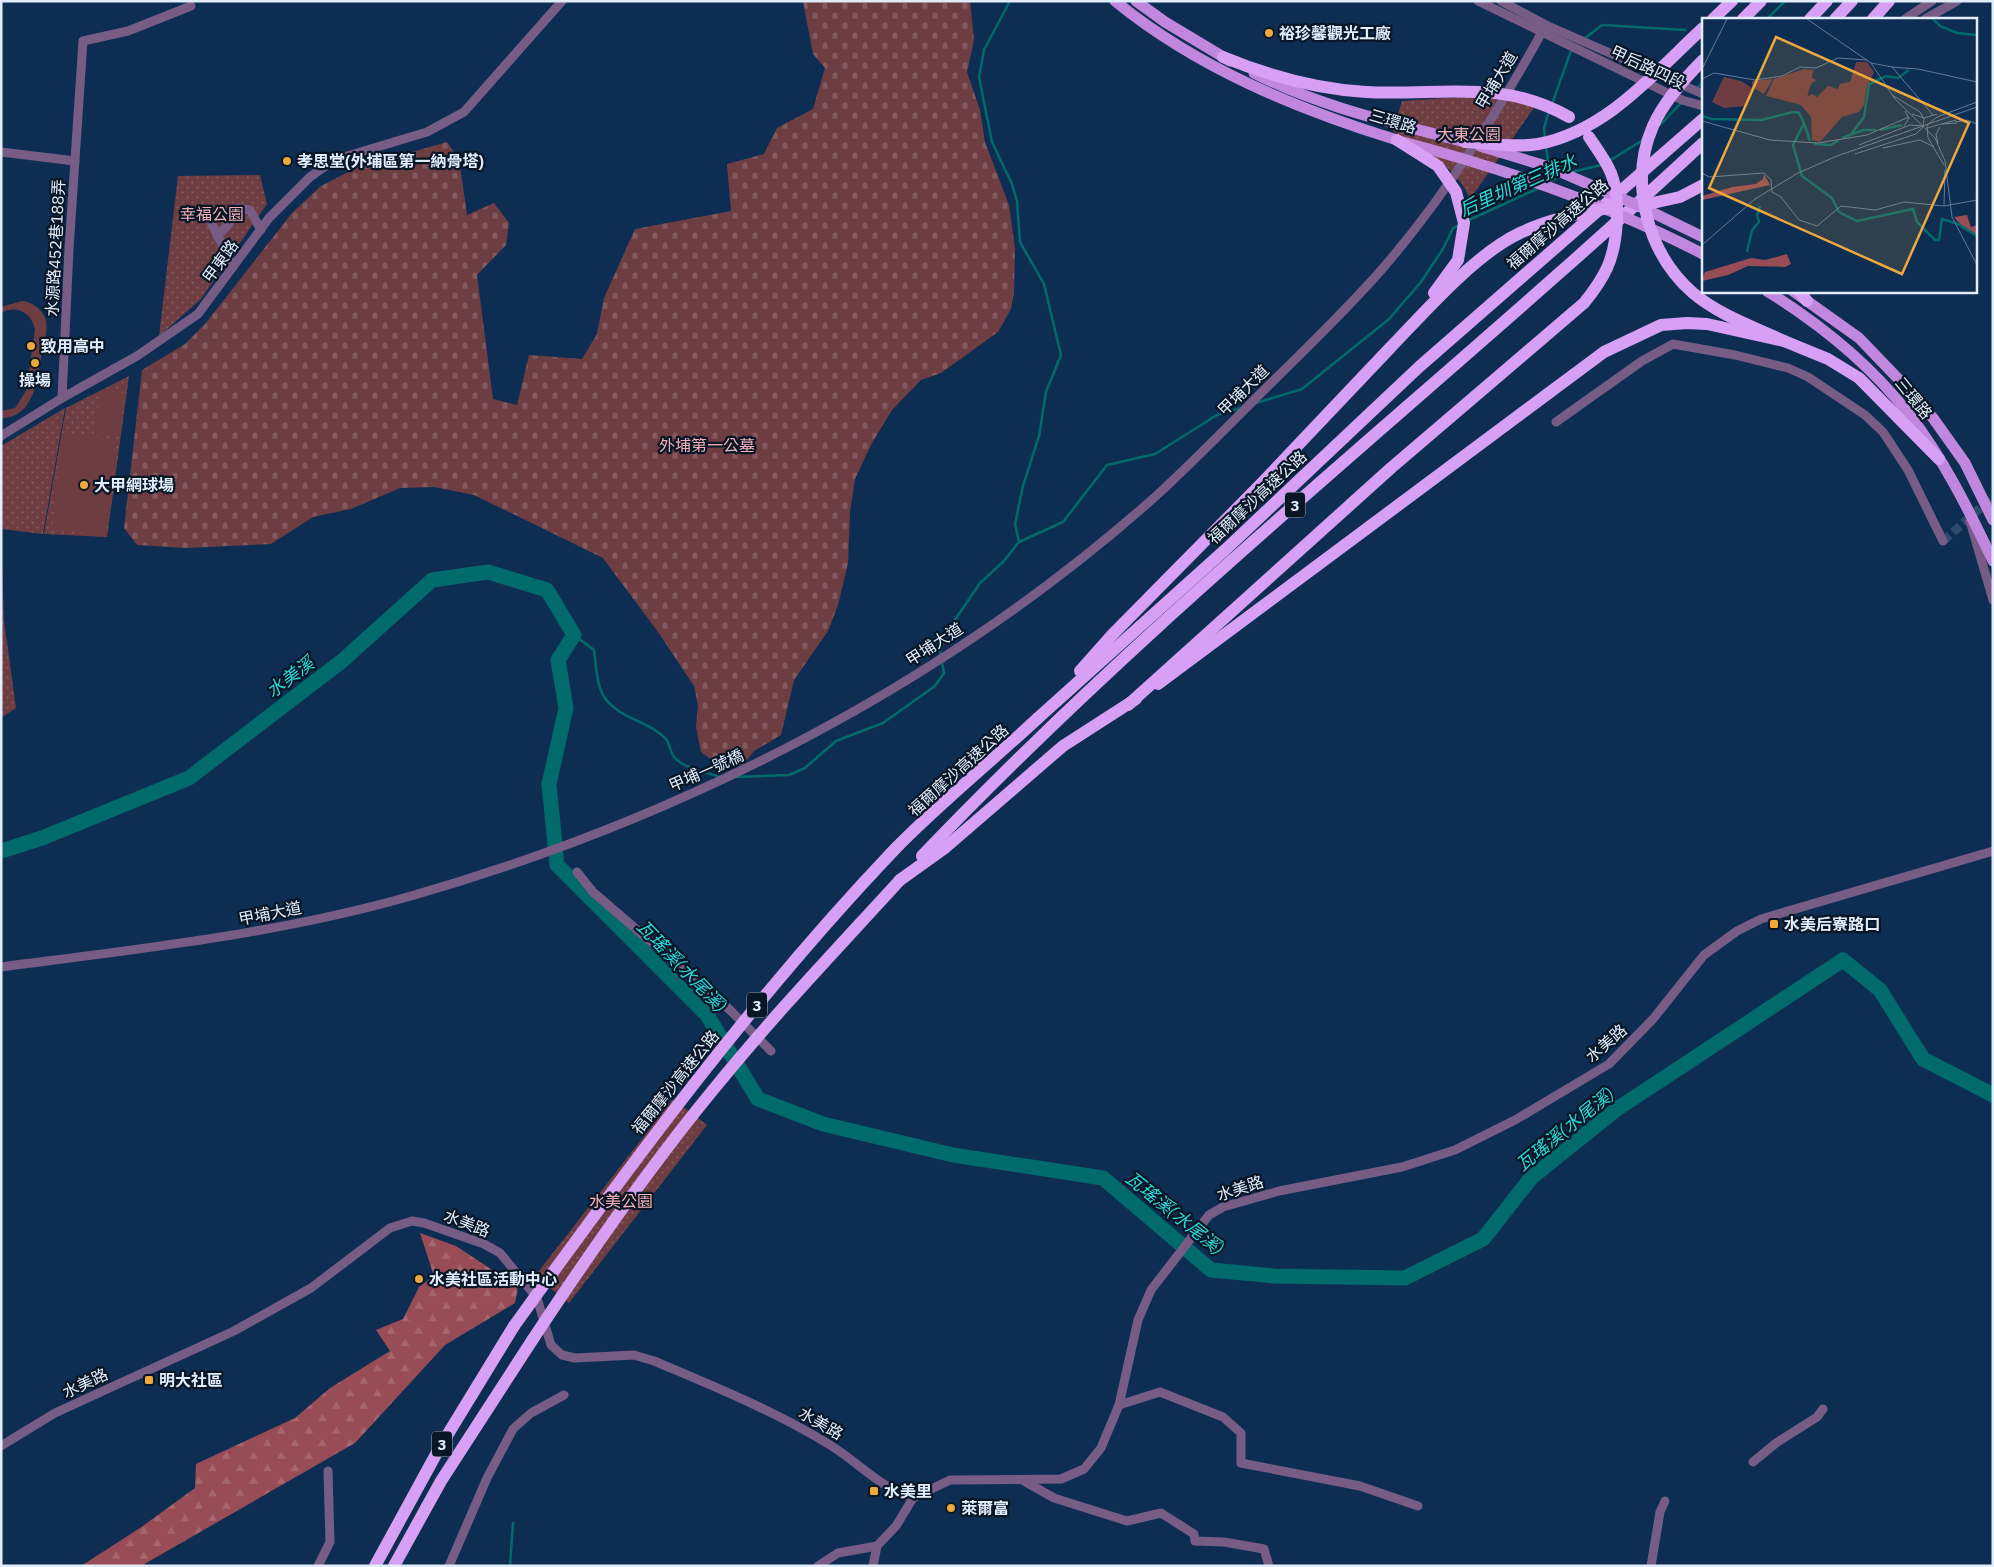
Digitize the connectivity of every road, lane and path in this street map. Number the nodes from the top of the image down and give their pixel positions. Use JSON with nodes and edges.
{"nodes":[{"id":1,"x":562,"y":1,"type":"edge"},
{"id":2,"x":1116,"y":1,"type":"edge"},
{"id":3,"x":1136,"y":1,"type":"edge"},
{"id":4,"x":1478,"y":1,"type":"edge"},
{"id":5,"x":1501,"y":1,"type":"edge"},
{"id":6,"x":1732,"y":1,"type":"edge"},
{"id":7,"x":1761,"y":1,"type":"edge"},
{"id":8,"x":1827,"y":1,"type":"edge"},
{"id":9,"x":1852,"y":1,"type":"edge"},
{"id":10,"x":1889,"y":1,"type":"edge"},
{"id":11,"x":1932,"y":1,"type":"edge"},
{"id":12,"x":1958,"y":1,"type":"edge"},
{"id":13,"x":191,"y":6,"type":"dead end"},
{"id":14,"x":1714,"y":18,"type":"edge"},
{"id":15,"x":1744,"y":18,"type":"edge"},
{"id":16,"x":1811,"y":18,"type":"edge"},
{"id":17,"x":1836,"y":18,"type":"edge"},
{"id":18,"x":1874,"y":18,"type":"edge"},
{"id":19,"x":1906,"y":18,"type":"edge"},
{"id":20,"x":1927,"y":18,"type":"edge"},
{"id":21,"x":1546,"y":25,"type":"junction"},
{"id":22,"x":1702,"y":29,"type":"edge"},
{"id":23,"x":1541,"y":34,"type":"junction"},
{"id":24,"x":1222,"y":57,"type":"junction"},
{"id":25,"x":1702,"y":61,"type":"edge"},
{"id":26,"x":1702,"y":94,"type":"edge"},
{"id":27,"x":1702,"y":106,"type":"edge"},
{"id":28,"x":1702,"y":120,"type":"edge"},
{"id":29,"x":1397,"y":140,"type":"junction"},
{"id":30,"x":1465,"y":142,"type":"junction"},
{"id":31,"x":1702,"y":144,"type":"edge"},
{"id":32,"x":1,"y":152,"type":"edge"},
{"id":33,"x":76,"y":161,"type":"junction"},
{"id":34,"x":1702,"y":185,"type":"edge"},
{"id":35,"x":1639,"y":206,"type":"junction"},
{"id":36,"x":1608,"y":208,"type":"junction"},
{"id":37,"x":211,"y":222,"type":"dead end"},
{"id":38,"x":261,"y":230,"type":"junction"},
{"id":39,"x":217,"y":236,"type":"junction"},
{"id":40,"x":1702,"y":237,"type":"edge"},
{"id":41,"x":1702,"y":254,"type":"edge"},
{"id":42,"x":233,"y":267,"type":"junction"},
{"id":43,"x":1769,"y":292,"type":"edge"},
{"id":44,"x":1803,"y":296,"type":"edge"},
{"id":45,"x":1784,"y":342,"type":"junction"},
{"id":46,"x":1390,"y":348,"type":"junction"},
{"id":47,"x":62,"y":398,"type":"junction"},
{"id":48,"x":1556,"y":422,"type":"dead end"},
{"id":49,"x":1,"y":436,"type":"edge"},
{"id":50,"x":1939,"y":459,"type":"junction"},
{"id":51,"x":1980,"y":492,"type":"junction"},
{"id":52,"x":1965,"y":502,"type":"junction"},
{"id":53,"x":1993,"y":511,"type":"edge"},
{"id":54,"x":1993,"y":520,"type":"edge"},
{"id":55,"x":1943,"y":541,"type":"dead end"},
{"id":56,"x":1993,"y":561,"type":"edge"},
{"id":57,"x":1993,"y":600,"type":"edge"},
{"id":58,"x":879,"y":696,"type":"joint"},
{"id":59,"x":1128,"y":705,"type":"junction"},
{"id":60,"x":1038,"y":718,"type":"junction"},
{"id":61,"x":1993,"y":851,"type":"edge"},
{"id":62,"x":538,"y":855,"type":"joint"},
{"id":63,"x":577,"y":872,"type":"dead end"},
{"id":64,"x":900,"y":880,"type":"junction"},
{"id":65,"x":1,"y":967,"type":"edge"},
{"id":66,"x":771,"y":1051,"type":"dead end"},
{"id":67,"x":564,"y":1395,"type":"dead end"},
{"id":68,"x":1119,"y":1405,"type":"junction"},
{"id":69,"x":1823,"y":1409,"type":"dead end"},
{"id":70,"x":1,"y":1446,"type":"edge"},
{"id":71,"x":1753,"y":1462,"type":"dead end"},
{"id":72,"x":328,"y":1470,"type":"dead end"},
{"id":73,"x":1024,"y":1481,"type":"junction"},
{"id":74,"x":913,"y":1498,"type":"junction"},
{"id":75,"x":1665,"y":1500,"type":"dead end"},
{"id":76,"x":1418,"y":1506,"type":"dead end"},
{"id":77,"x":877,"y":1546,"type":"junction"},
{"id":78,"x":318,"y":1566,"type":"edge"},
{"id":79,"x":375,"y":1566,"type":"edge"},
{"id":80,"x":394,"y":1566,"type":"edge"},
{"id":81,"x":450,"y":1566,"type":"edge"},
{"id":82,"x":818,"y":1566,"type":"edge"},
{"id":83,"x":873,"y":1566,"type":"edge"},
{"id":84,"x":1269,"y":1566,"type":"edge"},
{"id":85,"x":1651,"y":1566,"type":"edge"}],
"edges":[{"from":1,"to":38,"type":"street","name":"甲東路"},
{"from":2,"to":29,"type":"main road","name":"三環路"},
{"from":3,"to":24,"type":"main road","name":"三環路"},
{"from":4,"to":23,"type":"street"},
{"from":5,"to":21,"type":"street"},
{"from":6,"to":14,"type":"highway"},
{"from":7,"to":15,"type":"highway"},
{"from":8,"to":16,"type":"highway"},
{"from":9,"to":17,"type":"highway"},
{"from":10,"to":18,"type":"highway"},
{"from":11,"to":19,"type":"street"},
{"from":12,"to":20,"type":"street"},
{"from":13,"to":33,"type":"street","name":"水源路452巷188弄"},
{"from":21,"to":23,"type":"street","name":"甲埔大道"},
{"from":21,"to":26,"type":"street","name":"甲后路四段"},
{"from":22,"to":30,"type":"highway","bridge":true},
{"from":23,"to":27,"type":"street","name":"甲后路四段"},
{"from":23,"to":58,"type":"street","name":"甲埔大道"},
{"from":24,"to":30,"type":"main road","name":"三環路","bridge":true},
{"from":24,"to":59,"type":"highway","bridge":true},
{"from":25,"to":45,"type":"highway","bridge":true},
{"from":28,"to":60,"type":"highway","name":"福爾摩沙高速公路","number":"3","bridge":true},
{"from":29,"to":36,"type":"main road","name":"三環路","bridge":true},
{"from":29,"to":46,"type":"highway","bridge":true},
{"from":30,"to":35,"type":"main road","name":"三環路","bridge":true},
{"from":31,"to":64,"type":"highway","name":"福爾摩沙高速公路","number":"3","bridge":true},
{"from":32,"to":33,"type":"street"},
{"from":33,"to":47,"type":"street","name":"水源路452巷188弄"},
{"from":34,"to":35,"type":"highway"},
{"from":35,"to":36,"type":"main road","bridge":true},
{"from":35,"to":40,"type":"main road","name":"三環路"},
{"from":36,"to":41,"type":"main road","name":"三環路","bridge":true},
{"from":36,"to":46,"type":"highway","bridge":true},
{"from":37,"to":39,"type":"street"},
{"from":38,"to":39,"type":"street"},
{"from":38,"to":42,"type":"street","name":"甲東路"},
{"from":39,"to":42,"type":"street"},
{"from":42,"to":47,"type":"street","name":"甲東路"},
{"from":43,"to":50,"type":"main road","name":"三環路"},
{"from":44,"to":51,"type":"main road","name":"三環路"},
{"from":45,"to":50,"type":"highway"},
{"from":45,"to":59,"type":"highway","bridge":true},
{"from":46,"to":60,"type":"highway"},
{"from":47,"to":49,"type":"street","name":"甲東路"},
{"from":48,"to":55,"type":"street"},
{"from":50,"to":52,"type":"main road","name":"三環路"},
{"from":51,"to":53,"type":"street"},
{"from":51,"to":54,"type":"main road","name":"三環路"},
{"from":52,"to":56,"type":"main road","name":"三環路"},
{"from":52,"to":57,"type":"street"},
{"from":58,"to":62,"type":"street","name":"甲埔一號橋"},
{"from":59,"to":64,"type":"highway"},
{"from":60,"to":79,"type":"highway","name":"福爾摩沙高速公路","number":"3","bridge":true},
{"from":61,"to":68,"type":"street","name":"水美路"},
{"from":62,"to":65,"type":"street","name":"甲埔大道"},
{"from":63,"to":66,"type":"street"},
{"from":64,"to":80,"type":"highway","name":"福爾摩沙高速公路","number":"3","bridge":true},
{"from":67,"to":81,"type":"street"},
{"from":68,"to":73,"type":"street"},
{"from":68,"to":76,"type":"street"},
{"from":69,"to":71,"type":"street"},
{"from":70,"to":74,"type":"street","name":"水美路"},
{"from":72,"to":78,"type":"street"},
{"from":73,"to":74,"type":"street"},
{"from":73,"to":84,"type":"street"},
{"from":74,"to":77,"type":"street"},
{"from":75,"to":85,"type":"street"},
{"from":77,"to":82,"type":"street"},
{"from":77,"to":83,"type":"street"}]}
